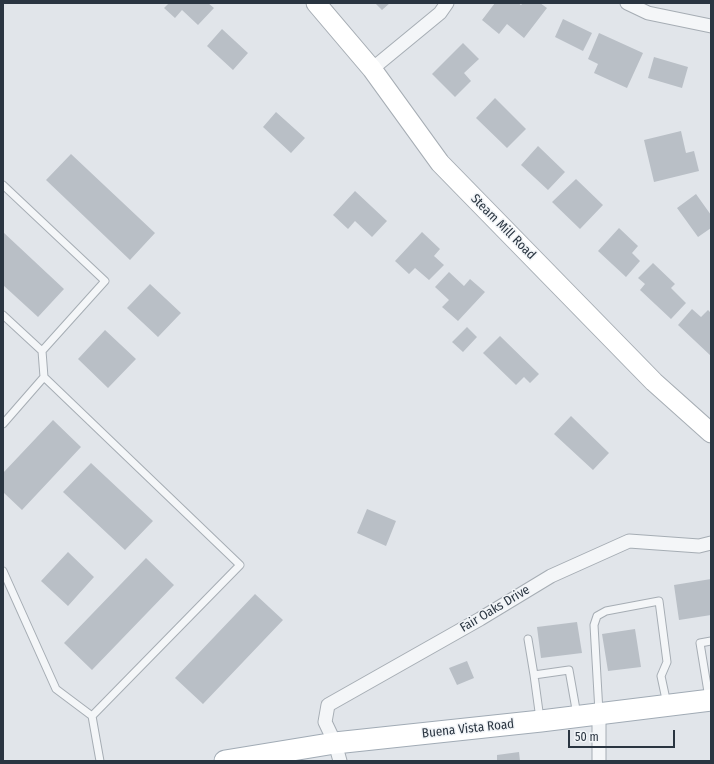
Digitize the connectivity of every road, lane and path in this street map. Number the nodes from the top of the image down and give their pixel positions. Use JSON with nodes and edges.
{"nodes":[{"id":1,"x":316,"y":3,"type":"edge"},
{"id":2,"x":447,"y":3,"type":"edge"},
{"id":3,"x":627,"y":3,"type":"edge"},
{"id":4,"x":711,"y":26,"type":"edge"},
{"id":5,"x":372,"y":69,"type":"junction"},
{"id":6,"x":3,"y":185,"type":"edge"},
{"id":7,"x":3,"y":315,"type":"edge"},
{"id":8,"x":42,"y":351,"type":"junction"},
{"id":9,"x":44,"y":377,"type":"junction"},
{"id":10,"x":3,"y":424,"type":"edge"},
{"id":11,"x":711,"y":433,"type":"edge"},
{"id":12,"x":711,"y":544,"type":"edge"},
{"id":13,"x":3,"y":570,"type":"edge"},
{"id":14,"x":528,"y":639,"type":"dead end"},
{"id":15,"x":711,"y":641,"type":"edge"},
{"id":16,"x":534,"y":675,"type":"junction"},
{"id":17,"x":710,"y":701,"type":"edge"},
{"id":18,"x":667,"y":706,"type":"junction"},
{"id":19,"x":599,"y":714,"type":"junction"},
{"id":20,"x":92,"y":716,"type":"junction"},
{"id":21,"x":577,"y":717,"type":"junction"},
{"id":22,"x":541,"y":721,"type":"junction"},
{"id":23,"x":337,"y":752,"type":"edge"},
{"id":24,"x":100,"y":761,"type":"edge"},
{"id":25,"x":225,"y":761,"type":"edge"},
{"id":26,"x":599,"y":761,"type":"edge"}],
"edges":[{"from":1,"to":5,"type":"street","name":"Steam Mill Road"},
{"from":2,"to":5,"type":"street"},
{"from":3,"to":4,"type":"street"},
{"from":5,"to":11,"type":"street","name":"Steam Mill Road"},
{"from":6,"to":8,"type":"lane"},
{"from":7,"to":8,"type":"lane"},
{"from":8,"to":9,"type":"lane"},
{"from":9,"to":10,"type":"lane"},
{"from":9,"to":20,"type":"lane"},
{"from":12,"to":23,"type":"street","name":"Fair Oaks Drive"},
{"from":13,"to":20,"type":"lane"},
{"from":14,"to":16,"type":"lane"},
{"from":15,"to":17,"type":"lane"},
{"from":16,"to":21,"type":"lane"},
{"from":16,"to":22,"type":"lane"},
{"from":17,"to":18,"type":"main road","name":"Buena Vista Road"},
{"from":18,"to":19,"type":"main road","name":"Buena Vista Road"},
{"from":18,"to":19,"type":"lane"},
{"from":19,"to":21,"type":"main road","name":"Buena Vista Road"},
{"from":19,"to":26,"type":"street"},
{"from":20,"to":24,"type":"lane"},
{"from":21,"to":22,"type":"main road","name":"Buena Vista Road"},
{"from":22,"to":23,"type":"main road","name":"Buena Vista Road"},
{"from":23,"to":25,"type":"main road","name":"Buena Vista Road"}]}
